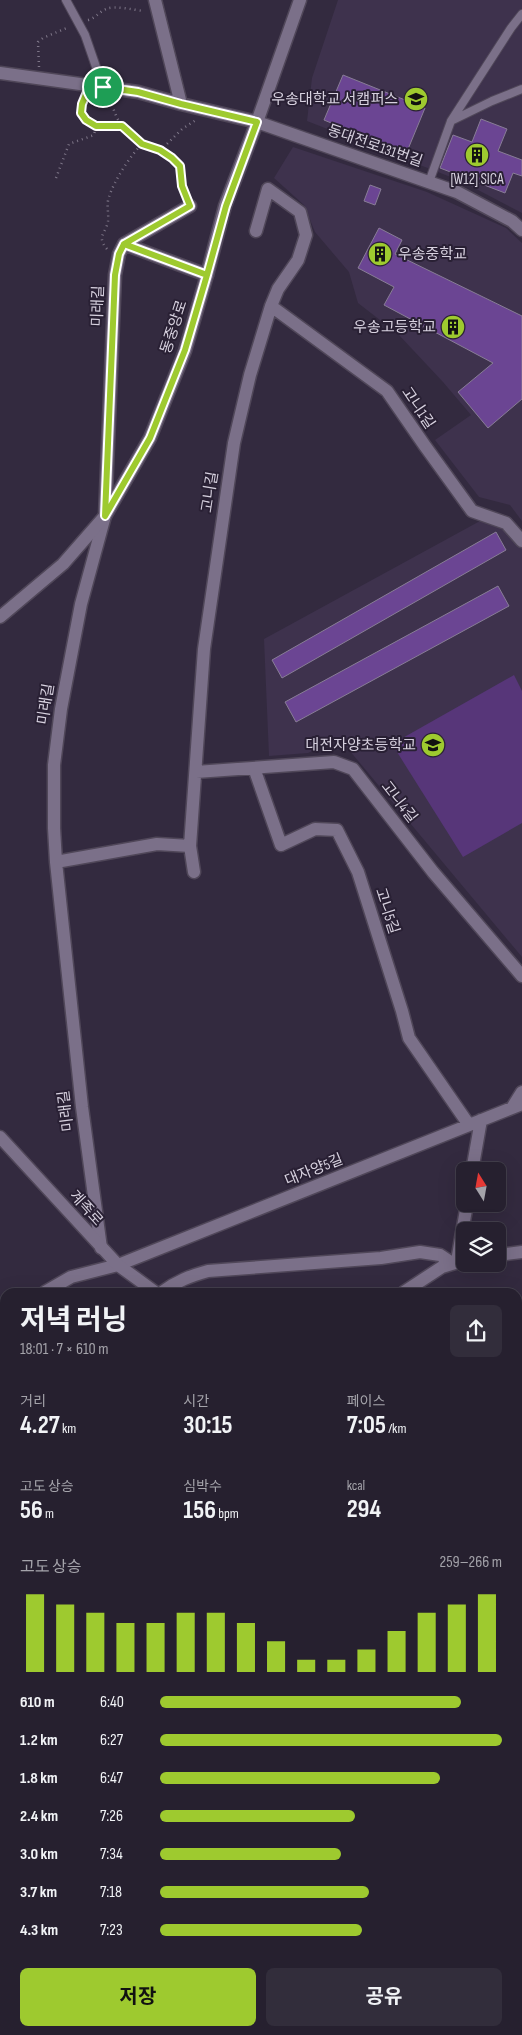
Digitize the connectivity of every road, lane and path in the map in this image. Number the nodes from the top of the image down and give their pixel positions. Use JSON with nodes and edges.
{"nodes":[{"id":1,"x":66,"y":0,"type":"edge"},
{"id":2,"x":155,"y":0,"type":"edge"},
{"id":3,"x":300,"y":0,"type":"edge"},
{"id":4,"x":522,"y":14,"type":"edge"},
{"id":5,"x":0,"y":73,"type":"edge"},
{"id":6,"x":101,"y":87,"type":"junction"},
{"id":7,"x":522,"y":89,"type":"edge"},
{"id":8,"x":181,"y":104,"type":"junction"},
{"id":9,"x":209,"y":111,"type":"junction"},
{"id":10,"x":451,"y":121,"type":"junction"},
{"id":11,"x":257,"y":122,"type":"junction"},
{"id":12,"x":96,"y":126,"type":"junction"},
{"id":13,"x":122,"y":126,"type":"junction"},
{"id":14,"x":142,"y":144,"type":"junction"},
{"id":15,"x":160,"y":150,"type":"junction"},
{"id":16,"x":56,"y":178,"type":"dead end"},
{"id":17,"x":430,"y":182,"type":"junction"},
{"id":18,"x":190,"y":206,"type":"joint"},
{"id":19,"x":522,"y":230,"type":"edge"},
{"id":20,"x":256,"y":231,"type":"dead end"},
{"id":21,"x":124,"y":244,"type":"junction"},
{"id":22,"x":108,"y":250,"type":"dead end"},
{"id":23,"x":207,"y":275,"type":"junction"},
{"id":24,"x":271,"y":306,"type":"junction"},
{"id":25,"x":105,"y":516,"type":"junction"},
{"id":26,"x":522,"y":541,"type":"edge"},
{"id":27,"x":0,"y":617,"type":"edge"},
{"id":28,"x":254,"y":768,"type":"junction"},
{"id":29,"x":196,"y":772,"type":"junction"},
{"id":30,"x":190,"y":846,"type":"junction"},
{"id":31,"x":56,"y":862,"type":"junction"},
{"id":32,"x":194,"y":872,"type":"dead end"},
{"id":33,"x":522,"y":976,"type":"edge"},
{"id":34,"x":522,"y":1092,"type":"edge"},
{"id":35,"x":517,"y":1106,"type":"edge"},
{"id":36,"x":475,"y":1123,"type":"junction"},
{"id":37,"x":0,"y":1137,"type":"edge"},
{"id":38,"x":473,"y":1162,"type":"edge"},
{"id":39,"x":100,"y":1248,"type":"junction"},
{"id":40,"x":522,"y":1252,"type":"edge"},
{"id":41,"x":506,"y":1254,"type":"edge"},
{"id":42,"x":456,"y":1260,"type":"edge"},
{"id":43,"x":456,"y":1262,"type":"edge"},
{"id":44,"x":118,"y":1266,"type":"junction"},
{"id":45,"x":51,"y":1288,"type":"edge"},
{"id":46,"x":150,"y":1288,"type":"edge"},
{"id":47,"x":167,"y":1288,"type":"edge"},
{"id":48,"x":410,"y":1288,"type":"edge"}],
"edges":[{"from":1,"to":6,"type":"lane"},
{"from":2,"to":8,"type":"street"},
{"from":3,"to":11,"type":"street","name":"동중앙로"},
{"from":4,"to":10,"type":"lane"},
{"from":5,"to":6,"type":"street","name":"동대전로131번길"},
{"from":6,"to":8,"type":"street","name":"동대전로131번길"},
{"from":6,"to":12,"type":"path"},
{"from":6,"to":13,"type":"path"},
{"from":7,"to":10,"type":"lane"},
{"from":8,"to":9,"type":"street","name":"동대전로131번길"},
{"from":9,"to":11,"type":"street","name":"동대전로131번길"},
{"from":9,"to":15,"type":"path"},
{"from":10,"to":17,"type":"lane"},
{"from":11,"to":17,"type":"street","name":"동대전로131번길"},
{"from":11,"to":23,"type":"street","name":"동중앙로"},
{"from":12,"to":13,"type":"path"},
{"from":12,"to":16,"type":"path"},
{"from":13,"to":14,"type":"path"},
{"from":14,"to":15,"type":"path"},
{"from":14,"to":22,"type":"path"},
{"from":15,"to":18,"type":"path"},
{"from":17,"to":19,"type":"street","name":"동대전로131번길"},
{"from":18,"to":21,"type":"street"},
{"from":20,"to":24,"type":"street","name":"고니길"},
{"from":21,"to":23,"type":"street"},
{"from":21,"to":25,"type":"street","name":"미래길"},
{"from":23,"to":25,"type":"street","name":"동중앙로"},
{"from":24,"to":26,"type":"street","name":"고니1길"},
{"from":24,"to":29,"type":"street","name":"고니길"},
{"from":25,"to":27,"type":"street","name":"동중앙로"},
{"from":25,"to":31,"type":"street","name":"미래길"},
{"from":28,"to":29,"type":"street","name":"고니4길"},
{"from":28,"to":33,"type":"street","name":"고니4길"},
{"from":28,"to":36,"type":"street","name":"고니5길"},
{"from":29,"to":30,"type":"street","name":"고니길"},
{"from":30,"to":31,"type":"street"},
{"from":30,"to":32,"type":"street","name":"고니길"},
{"from":31,"to":39,"type":"street","name":"미래길"},
{"from":34,"to":35,"type":"street"},
{"from":35,"to":36,"type":"street","name":"대자양5길"},
{"from":36,"to":38,"type":"street"},
{"from":36,"to":44,"type":"street","name":"대자양5길"},
{"from":37,"to":39,"type":"street","name":"계족로"},
{"from":39,"to":44,"type":"street","name":"계족로"},
{"from":40,"to":41,"type":"street"},
{"from":42,"to":47,"type":"street"},
{"from":43,"to":48,"type":"street"},
{"from":44,"to":45,"type":"street","name":"대자양5길"},
{"from":44,"to":46,"type":"street","name":"계족로"}]}
